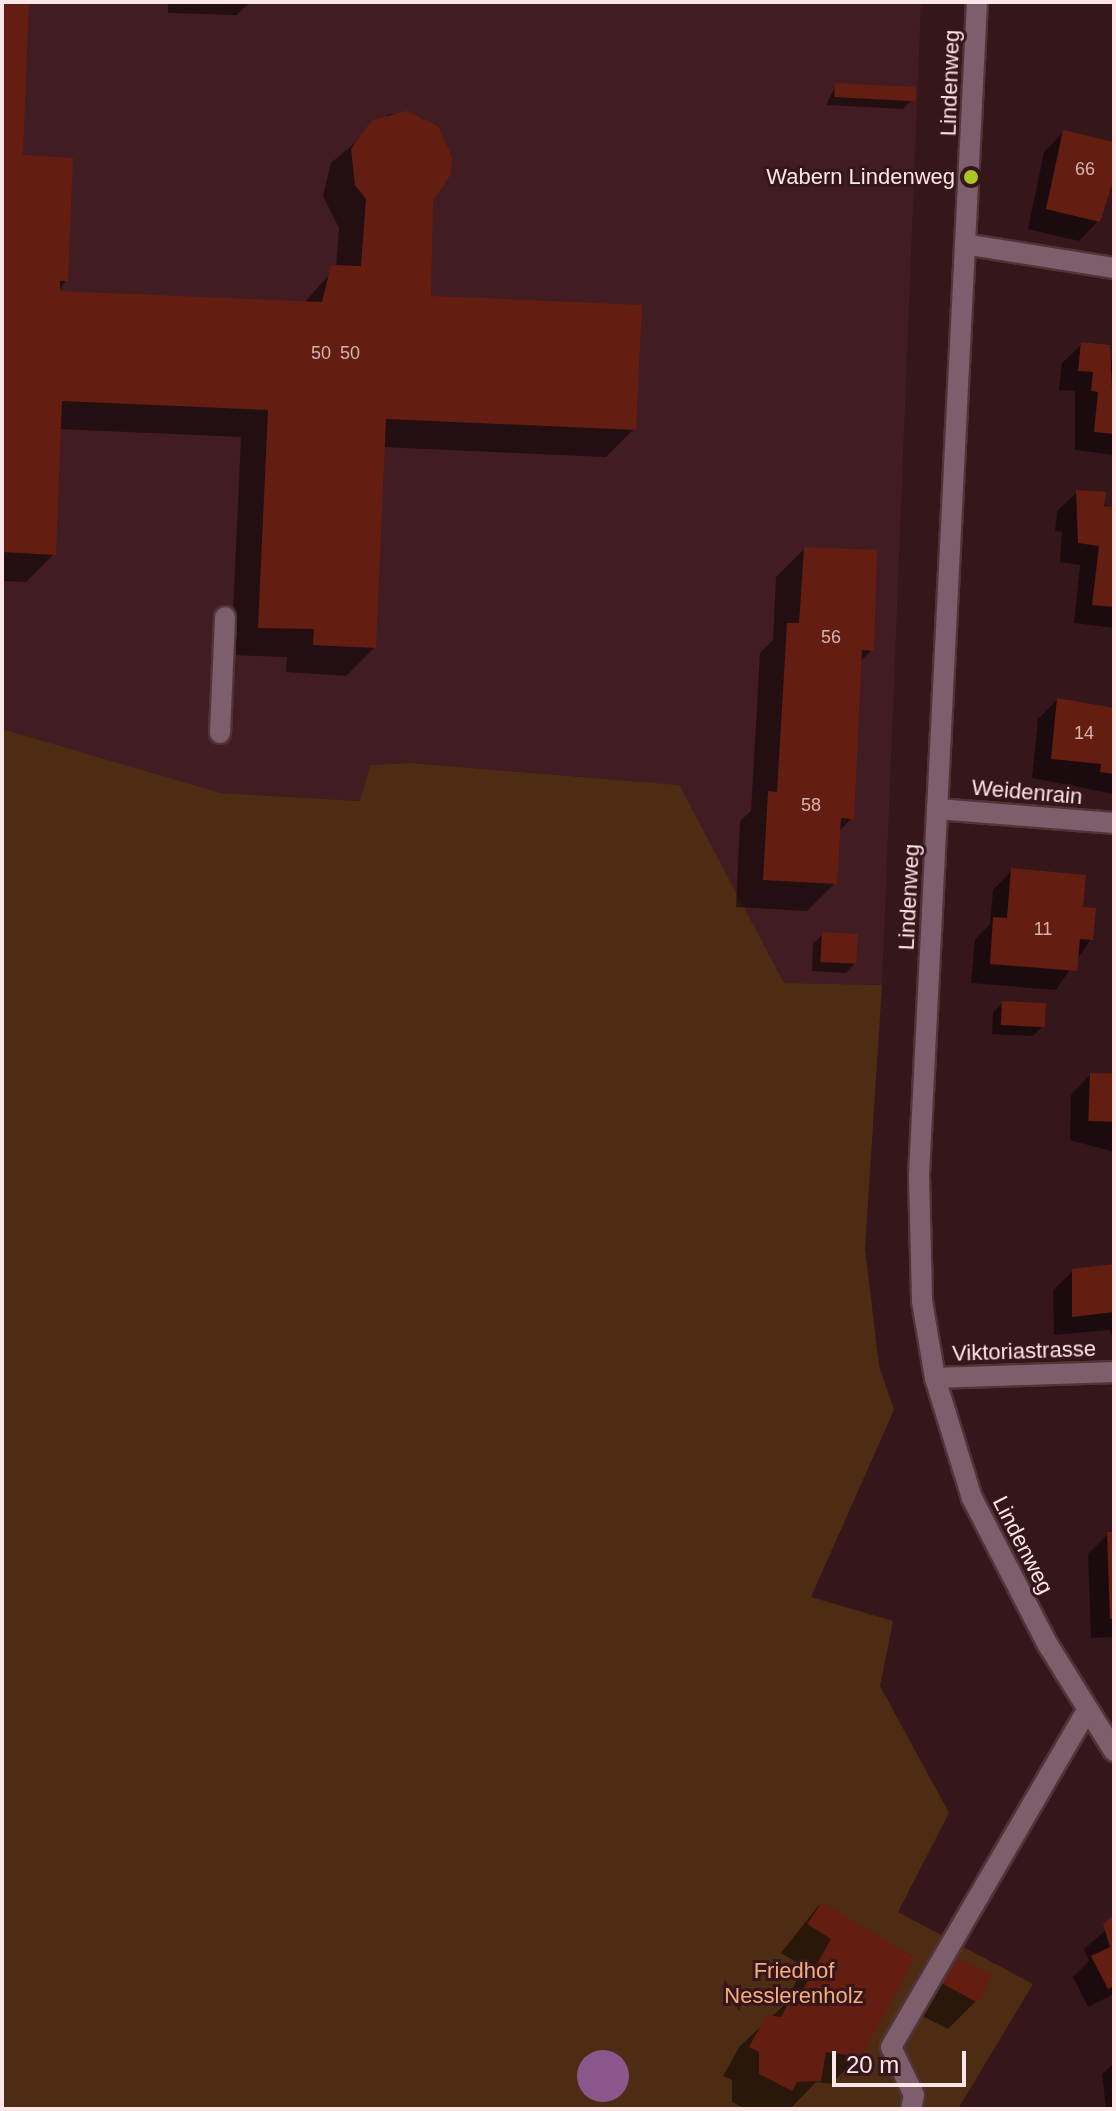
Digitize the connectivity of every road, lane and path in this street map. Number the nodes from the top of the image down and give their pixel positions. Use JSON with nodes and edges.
{"nodes":[{"id":1,"x":977,"y":2,"type":"edge"},
{"id":2,"x":970,"y":245,"type":"junction"},
{"id":3,"x":1114,"y":268,"type":"edge"},
{"id":4,"x":225,"y":617,"type":"dead end"},
{"id":5,"x":220,"y":733,"type":"dead end"},
{"id":6,"x":937,"y":809,"type":"junction"},
{"id":7,"x":1114,"y":823,"type":"edge"},
{"id":8,"x":1114,"y":1372,"type":"edge"},
{"id":9,"x":935,"y":1378,"type":"junction"},
{"id":10,"x":1087,"y":1710,"type":"junction"},
{"id":11,"x":1114,"y":1751,"type":"edge"},
{"id":12,"x":911,"y":2109,"type":"edge"}],
"edges":[{"from":1,"to":2,"type":"street","name":"Lindenweg"},
{"from":2,"to":3,"type":"street"},
{"from":2,"to":6,"type":"street","name":"Lindenweg"},
{"from":4,"to":5,"type":"street"},
{"from":6,"to":7,"type":"street","name":"Weidenrain"},
{"from":6,"to":9,"type":"street","name":"Lindenweg"},
{"from":8,"to":9,"type":"street","name":"Viktoriastrasse"},
{"from":9,"to":10,"type":"street","name":"Lindenweg"},
{"from":10,"to":11,"type":"street","name":"Lindenweg"},
{"from":10,"to":12,"type":"street"}]}
